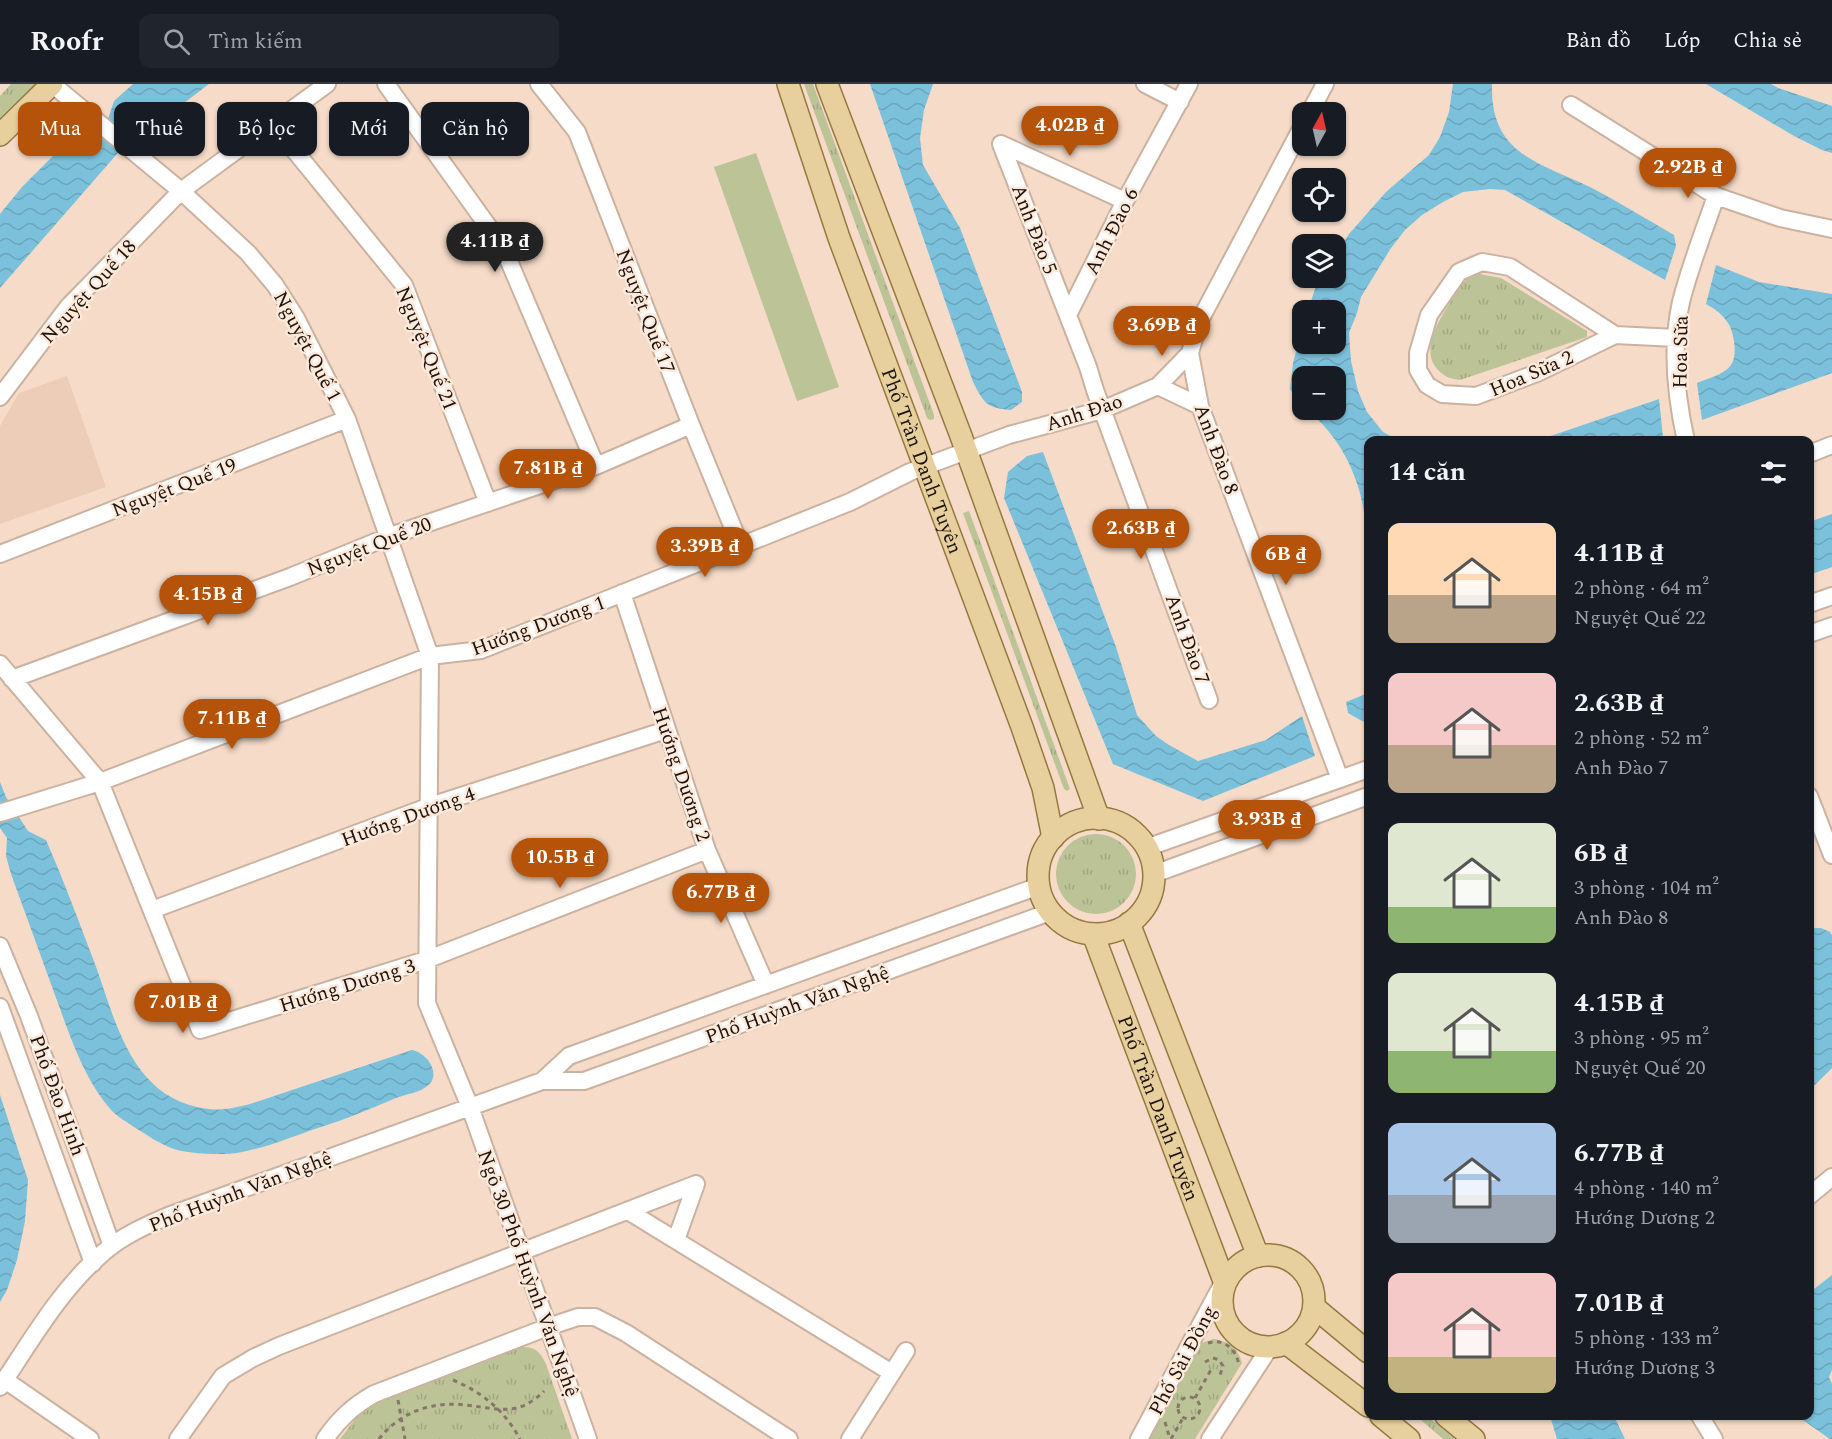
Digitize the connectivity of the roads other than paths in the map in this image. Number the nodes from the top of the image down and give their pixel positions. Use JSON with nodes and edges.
{"nodes":[{"id":1,"x":52,"y":84,"type":"edge"},
{"id":2,"x":327,"y":84,"type":"edge"},
{"id":3,"x":386,"y":84,"type":"edge"},
{"id":4,"x":539,"y":84,"type":"edge"},
{"id":5,"x":788,"y":84,"type":"edge"},
{"id":6,"x":827,"y":84,"type":"edge"},
{"id":7,"x":1145,"y":84,"type":"edge"},
{"id":8,"x":1189,"y":84,"type":"edge"},
{"id":9,"x":1325,"y":84,"type":"edge"},
{"id":10,"x":303,"y":102,"type":"edge"},
{"id":11,"x":1180,"y":102,"type":"junction"},
{"id":12,"x":1315,"y":102,"type":"edge"},
{"id":13,"x":1571,"y":105,"type":"dead end"},
{"id":14,"x":0,"y":135,"type":"edge"},
{"id":15,"x":1292,"y":146,"type":"edge"},
{"id":16,"x":229,"y":156,"type":"edge"},
{"id":17,"x":299,"y":156,"type":"edge"},
{"id":18,"x":181,"y":191,"type":"junction"},
{"id":19,"x":1716,"y":196,"type":"junction"},
{"id":20,"x":1125,"y":201,"type":"junction"},
{"id":21,"x":1832,"y":229,"type":"edge"},
{"id":22,"x":1068,"y":315,"type":"junction"},
{"id":23,"x":1615,"y":335,"type":"junction"},
{"id":24,"x":1676,"y":338,"type":"junction"},
{"id":25,"x":1190,"y":353,"type":"junction"},
{"id":26,"x":1158,"y":386,"type":"junction"},
{"id":27,"x":0,"y":397,"type":"edge"},
{"id":28,"x":1200,"y":406,"type":"junction"},
{"id":29,"x":1102,"y":410,"type":"junction"},
{"id":30,"x":347,"y":419,"type":"junction"},
{"id":31,"x":691,"y":425,"type":"junction"},
{"id":32,"x":1685,"y":436,"type":"edge"},
{"id":33,"x":1832,"y":446,"type":"edge"},
{"id":34,"x":966,"y":451,"type":"junction"},
{"id":35,"x":1814,"y":452,"type":"edge"},
{"id":36,"x":596,"y":466,"type":"junction"},
{"id":37,"x":924,"y":468,"type":"junction"},
{"id":38,"x":488,"y":502,"type":"junction"},
{"id":39,"x":390,"y":536,"type":"junction"},
{"id":40,"x":740,"y":545,"type":"junction"},
{"id":41,"x":0,"y":554,"type":"edge"},
{"id":42,"x":622,"y":593,"type":"junction"},
{"id":43,"x":1832,"y":596,"type":"edge"},
{"id":44,"x":1814,"y":602,"type":"edge"},
{"id":45,"x":1832,"y":626,"type":"edge"},
{"id":46,"x":1814,"y":632,"type":"edge"},
{"id":47,"x":430,"y":656,"type":"junction"},
{"id":48,"x":0,"y":664,"type":"edge"},
{"id":49,"x":12,"y":679,"type":"junction"},
{"id":50,"x":1209,"y":700,"type":"dead end"},
{"id":51,"x":666,"y":730,"type":"junction"},
{"id":52,"x":1364,"y":770,"type":"edge"},
{"id":53,"x":1340,"y":779,"type":"junction"},
{"id":54,"x":100,"y":782,"type":"junction"},
{"id":55,"x":1364,"y":797,"type":"edge"},
{"id":56,"x":1285,"y":799,"type":"junction"},
{"id":57,"x":430,"y":806,"type":"junction"},
{"id":58,"x":1814,"y":808,"type":"edge"},
{"id":59,"x":0,"y":813,"type":"edge"},
{"id":60,"x":1099,"y":819,"type":"junction"},
{"id":61,"x":1294,"y":823,"type":"junction"},
{"id":62,"x":1053,"y":838,"type":"junction"},
{"id":63,"x":1146,"y":848,"type":"junction"},
{"id":64,"x":707,"y":850,"type":"junction"},
{"id":65,"x":1831,"y":850,"type":"edge"},
{"id":66,"x":1154,"y":874,"type":"junction"},
{"id":67,"x":1039,"y":886,"type":"junction"},
{"id":68,"x":153,"y":910,"type":"junction"},
{"id":69,"x":1050,"y":912,"type":"junction"},
{"id":70,"x":1129,"y":923,"type":"junction"},
{"id":71,"x":1093,"y":934,"type":"junction"},
{"id":72,"x":0,"y":946,"type":"edge"},
{"id":73,"x":426,"y":960,"type":"junction"},
{"id":74,"x":766,"y":985,"type":"junction"},
{"id":75,"x":0,"y":1007,"type":"edge"},
{"id":76,"x":542,"y":1081,"type":"junction"},
{"id":77,"x":470,"y":1107,"type":"junction"},
{"id":78,"x":1832,"y":1177,"type":"edge"},
{"id":79,"x":1814,"y":1192,"type":"edge"},
{"id":80,"x":627,"y":1211,"type":"junction"},
{"id":81,"x":676,"y":1240,"type":"junction"},
{"id":82,"x":112,"y":1246,"type":"junction"},
{"id":83,"x":521,"y":1251,"type":"junction"},
{"id":84,"x":1257,"y":1256,"type":"junction"},
{"id":85,"x":93,"y":1263,"type":"junction"},
{"id":86,"x":1224,"y":1281,"type":"junction"},
{"id":87,"x":1314,"y":1307,"type":"junction"},
{"id":88,"x":548,"y":1327,"type":"junction"},
{"id":89,"x":1278,"y":1345,"type":"junction"},
{"id":90,"x":1364,"y":1349,"type":"edge"},
{"id":91,"x":906,"y":1352,"type":"dead end"},
{"id":92,"x":892,"y":1373,"type":"junction"},
{"id":93,"x":3,"y":1384,"type":"edge"},
{"id":94,"x":1364,"y":1403,"type":"edge"},
{"id":95,"x":1386,"y":1420,"type":"edge"},
{"id":96,"x":1451,"y":1420,"type":"edge"},
{"id":97,"x":1702,"y":1420,"type":"edge"},
{"id":98,"x":90,"y":1439,"type":"edge"},
{"id":99,"x":178,"y":1439,"type":"edge"},
{"id":100,"x":325,"y":1439,"type":"edge"},
{"id":101,"x":588,"y":1439,"type":"edge"},
{"id":102,"x":789,"y":1439,"type":"edge"},
{"id":103,"x":850,"y":1439,"type":"edge"},
{"id":104,"x":1139,"y":1439,"type":"edge"},
{"id":105,"x":1210,"y":1439,"type":"edge"},
{"id":106,"x":1409,"y":1439,"type":"edge"},
{"id":107,"x":1474,"y":1439,"type":"edge"},
{"id":108,"x":1714,"y":1439,"type":"edge"}],
"edges":[{"from":1,"to":14,"type":"main road"},
{"from":1,"to":18,"type":"street","name":"Nguyệt Quế 1"},
{"from":2,"to":10,"type":"street"},
{"from":3,"to":36,"type":"street"},
{"from":4,"to":31,"type":"street","name":"Nguyệt Quế 17"},
{"from":5,"to":37,"type":"main road","name":"Phố Trần Danh Tuyên"},
{"from":6,"to":34,"type":"main road"},
{"from":7,"to":11,"type":"street"},
{"from":8,"to":11,"type":"street","name":"Anh Đào 6"},
{"from":9,"to":12,"type":"street"},
{"from":11,"to":20,"type":"street","name":"Anh Đào 6"},
{"from":13,"to":19,"type":"street"},
{"from":15,"to":25,"type":"street","name":"Anh Đào 8"},
{"from":16,"to":18,"type":"street"},
{"from":17,"to":38,"type":"street","name":"Nguyệt Quế 21"},
{"from":18,"to":27,"type":"street","name":"Nguyệt Quế 18"},
{"from":18,"to":30,"type":"street","name":"Nguyệt Quế 1"},
{"from":19,"to":21,"type":"street"},
{"from":19,"to":24,"type":"street","name":"Hoa Sữa"},
{"from":20,"to":22,"type":"street","name":"Anh Đào 6"},
{"from":20,"to":22,"type":"street","name":"Anh Đào 5"},
{"from":22,"to":29,"type":"street","name":"Anh Đào 5"},
{"from":23,"to":23,"type":"street","name":"Hoa Sữa 2"},
{"from":23,"to":24,"type":"street","name":"Hoa Sữa 2"},
{"from":24,"to":32,"type":"street","name":"Hoa Sữa"},
{"from":25,"to":26,"type":"street","name":"Anh Đào"},
{"from":25,"to":28,"type":"street","name":"Anh Đào 8"},
{"from":26,"to":28,"type":"street"},
{"from":26,"to":29,"type":"street","name":"Anh Đào"},
{"from":28,"to":53,"type":"street","name":"Anh Đào 8"},
{"from":29,"to":34,"type":"street","name":"Anh Đào"},
{"from":29,"to":50,"type":"street","name":"Anh Đào 7"},
{"from":30,"to":39,"type":"street","name":"Nguyệt Quế 1"},
{"from":30,"to":41,"type":"street","name":"Nguyệt Quế 19"},
{"from":31,"to":36,"type":"street","name":"Nguyệt Quế 20"},
{"from":31,"to":40,"type":"street","name":"Nguyệt Quế 17"},
{"from":33,"to":35,"type":"street"},
{"from":34,"to":37,"type":"street","name":"Hướng Dương 1"},
{"from":34,"to":60,"type":"main road"},
{"from":36,"to":38,"type":"street","name":"Nguyệt Quế 20"},
{"from":37,"to":40,"type":"street","name":"Hướng Dương 1"},
{"from":37,"to":62,"type":"main road","name":"Phố Trần Danh Tuyên"},
{"from":38,"to":39,"type":"street","name":"Nguyệt Quế 20"},
{"from":39,"to":47,"type":"street","name":"Nguyệt Quế 1"},
{"from":39,"to":49,"type":"street","name":"Nguyệt Quế 20"},
{"from":40,"to":42,"type":"street","name":"Hướng Dương 1"},
{"from":42,"to":47,"type":"street","name":"Hướng Dương 1"},
{"from":42,"to":51,"type":"street","name":"Hướng Dương 2"},
{"from":43,"to":44,"type":"street"},
{"from":45,"to":46,"type":"street"},
{"from":47,"to":54,"type":"street","name":"Hướng Dương 1"},
{"from":47,"to":57,"type":"street","name":"Nguyệt Quế 1"},
{"from":48,"to":49,"type":"street"},
{"from":49,"to":54,"type":"street"},
{"from":51,"to":57,"type":"street","name":"Hướng Dương 4"},
{"from":51,"to":64,"type":"street","name":"Hướng Dương 2"},
{"from":52,"to":53,"type":"street"},
{"from":53,"to":56,"type":"street"},
{"from":54,"to":59,"type":"street","name":"Hướng Dương 1"},
{"from":54,"to":68,"type":"street","name":"Hướng Dương 3"},
{"from":55,"to":61,"type":"street"},
{"from":56,"to":61,"type":"street"},
{"from":56,"to":63,"type":"street"},
{"from":57,"to":68,"type":"street","name":"Hướng Dương 4"},
{"from":57,"to":73,"type":"street","name":"Nguyệt Quế 1"},
{"from":58,"to":65,"type":"street"},
{"from":60,"to":62,"type":"main road"},
{"from":60,"to":63,"type":"main road"},
{"from":61,"to":66,"type":"street"},
{"from":62,"to":67,"type":"main road"},
{"from":63,"to":66,"type":"main road"},
{"from":64,"to":73,"type":"street","name":"Hướng Dương 3"},
{"from":64,"to":74,"type":"street","name":"Hướng Dương 2"},
{"from":66,"to":70,"type":"main road"},
{"from":67,"to":69,"type":"main road"},
{"from":67,"to":74,"type":"street","name":"Phố Huỳnh Văn Nghệ"},
{"from":68,"to":73,"type":"street","name":"Hướng Dương 3"},
{"from":69,"to":71,"type":"main road"},
{"from":69,"to":76,"type":"street","name":"Phố Huỳnh Văn Nghệ"},
{"from":70,"to":71,"type":"main road"},
{"from":70,"to":84,"type":"main road","name":"Phố Trần Danh Tuyên"},
{"from":71,"to":86,"type":"main road","name":"Phố Trần Danh Tuyên"},
{"from":72,"to":82,"type":"street","name":"Phố Đào Hinh"},
{"from":73,"to":77,"type":"street","name":"Ngõ 30 Phố Huỳnh Văn Nghệ"},
{"from":74,"to":76,"type":"street","name":"Phố Huỳnh Văn Nghệ"},
{"from":75,"to":85,"type":"street","name":"Phố Đào Hinh"},
{"from":76,"to":77,"type":"street","name":"Phố Huỳnh Văn Nghệ"},
{"from":77,"to":82,"type":"street","name":"Phố Huỳnh Văn Nghệ"},
{"from":77,"to":83,"type":"street","name":"Ngõ 30 Phố Huỳnh Văn Nghệ"},
{"from":78,"to":79,"type":"street"},
{"from":80,"to":81,"type":"street"},
{"from":80,"to":81,"type":"street"},
{"from":80,"to":83,"type":"street"},
{"from":81,"to":92,"type":"street"},
{"from":82,"to":85,"type":"street","name":"Phố Huỳnh Văn Nghệ"},
{"from":83,"to":88,"type":"street","name":"Ngõ 30 Phố Huỳnh Văn Nghệ"},
{"from":83,"to":99,"type":"street"},
{"from":84,"to":86,"type":"main road"},
{"from":84,"to":87,"type":"main road"},
{"from":85,"to":93,"type":"street","name":"Phố Huỳnh Văn Nghệ"},
{"from":86,"to":89,"type":"main road"},
{"from":86,"to":104,"type":"street","name":"Phố Sài Đồng"},
{"from":87,"to":89,"type":"main road"},
{"from":87,"to":90,"type":"main road"},
{"from":88,"to":100,"type":"street"},
{"from":88,"to":101,"type":"street","name":"Ngõ 30 Phố Huỳnh Văn Nghệ"},
{"from":88,"to":102,"type":"street"},
{"from":89,"to":94,"type":"main road"},
{"from":89,"to":105,"type":"street"},
{"from":91,"to":92,"type":"street"},
{"from":92,"to":103,"type":"street"},
{"from":93,"to":98,"type":"street"},
{"from":95,"to":106,"type":"main road"},
{"from":96,"to":107,"type":"main road"},
{"from":97,"to":108,"type":"street"}]}
